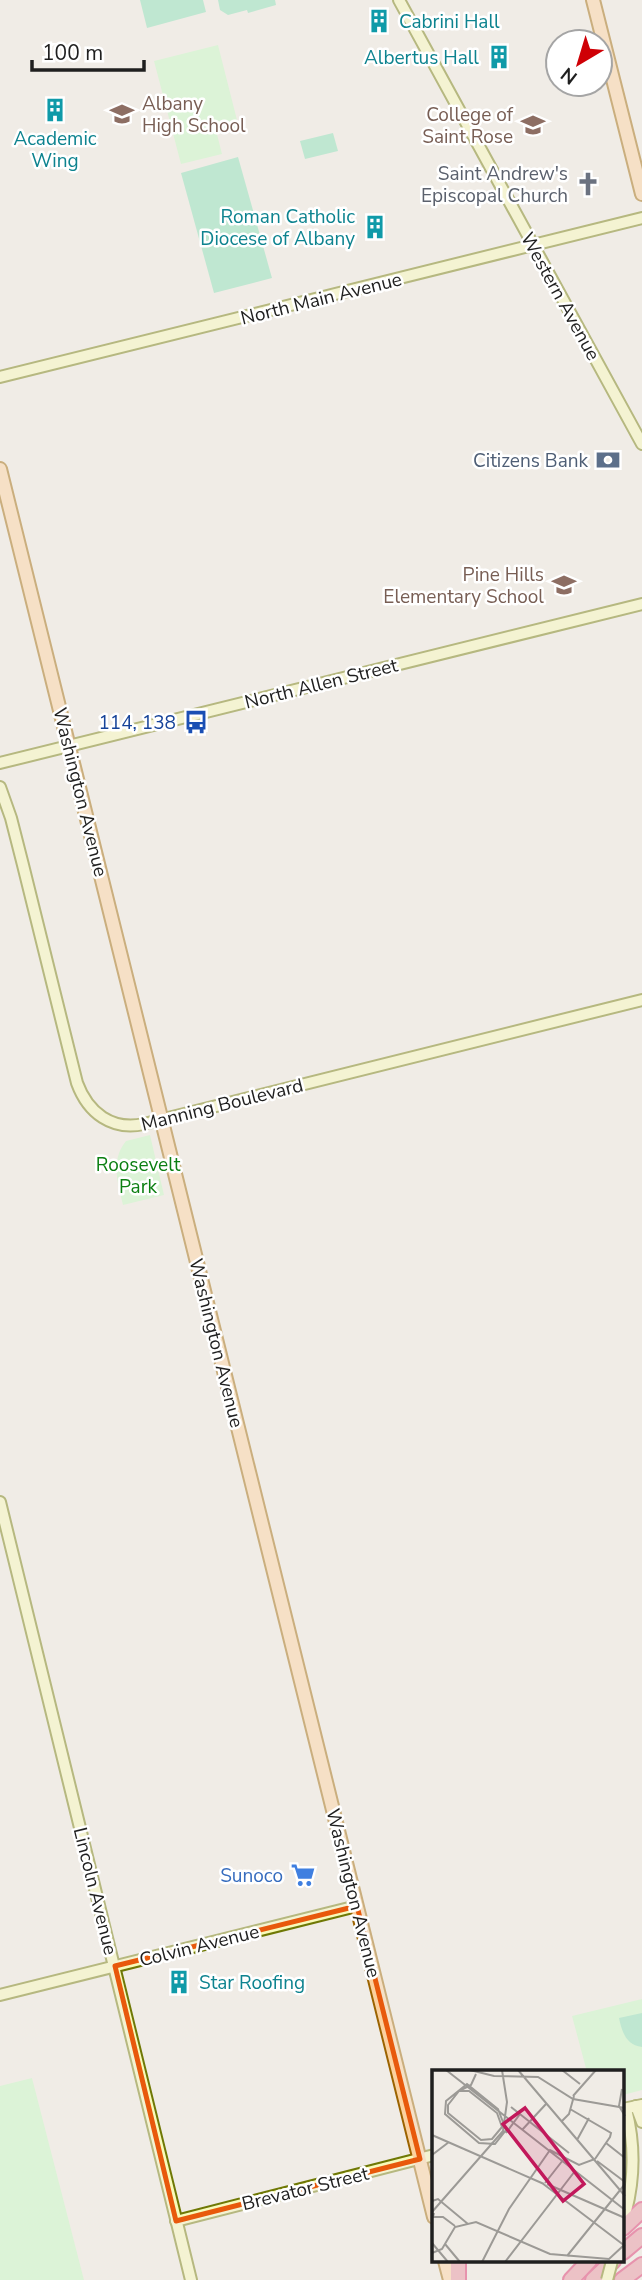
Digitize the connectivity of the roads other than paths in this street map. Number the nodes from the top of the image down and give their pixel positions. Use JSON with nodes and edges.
{"nodes":[{"id":1,"x":399,"y":0,"type":"edge"},
{"id":2,"x":593,"y":0,"type":"edge"},
{"id":3,"x":642,"y":194,"type":"edge"},
{"id":4,"x":642,"y":218,"type":"edge"},
{"id":5,"x":533,"y":245,"type":"junction"},
{"id":6,"x":0,"y":377,"type":"edge"},
{"id":7,"x":642,"y":416,"type":"edge"},
{"id":8,"x":628,"y":420,"type":"junction"},
{"id":9,"x":642,"y":444,"type":"edge"},
{"id":10,"x":0,"y":469,"type":"edge"},
{"id":11,"x":642,"y":604,"type":"edge"},
{"id":12,"x":70,"y":746,"type":"junction"},
{"id":13,"x":0,"y":763,"type":"edge"},
{"id":14,"x":0,"y":787,"type":"edge"},
{"id":15,"x":642,"y":1000,"type":"edge"},
{"id":16,"x":162,"y":1120,"type":"junction"},
{"id":17,"x":0,"y":1502,"type":"edge"},
{"id":18,"x":357,"y":1906,"type":"junction"},
{"id":19,"x":115,"y":1966,"type":"junction"},
{"id":20,"x":0,"y":1995,"type":"edge"},
{"id":21,"x":632,"y":2107,"type":"edge"},
{"id":22,"x":642,"y":2122,"type":"edge"},
{"id":23,"x":432,"y":2156,"type":"edge"},
{"id":24,"x":420,"y":2159,"type":"junction"},
{"id":25,"x":642,"y":2168,"type":"edge"},
{"id":26,"x":432,"y":2209,"type":"edge"},
{"id":27,"x":642,"y":2210,"type":"edge"},
{"id":28,"x":626,"y":2211,"type":"junction"},
{"id":29,"x":642,"y":2216,"type":"edge"},
{"id":30,"x":176,"y":2221,"type":"junction"},
{"id":31,"x":624,"y":2222,"type":"edge"},
{"id":32,"x":624,"y":2226,"type":"edge"},
{"id":33,"x":624,"y":2226,"type":"edge"},
{"id":34,"x":642,"y":2236,"type":"edge"},
{"id":35,"x":624,"y":2251,"type":"edge"},
{"id":36,"x":450,"y":2262,"type":"edge"},
{"id":37,"x":450,"y":2262,"type":"edge"},
{"id":38,"x":577,"y":2262,"type":"edge"},
{"id":39,"x":588,"y":2262,"type":"edge"},
{"id":40,"x":612,"y":2262,"type":"edge"},
{"id":41,"x":613,"y":2262,"type":"edge"},
{"id":42,"x":642,"y":2265,"type":"edge"},
{"id":43,"x":191,"y":2280,"type":"edge"},
{"id":44,"x":450,"y":2280,"type":"edge"},
{"id":45,"x":458,"y":2280,"type":"edge"},
{"id":46,"x":564,"y":2280,"type":"edge"},
{"id":47,"x":571,"y":2280,"type":"edge"},
{"id":48,"x":593,"y":2280,"type":"edge"},
{"id":49,"x":607,"y":2280,"type":"edge"},
{"id":50,"x":622,"y":2280,"type":"edge"}],
"edges":[{"from":1,"to":5,"type":"street","name":"Western Avenue"},
{"from":2,"to":3,"type":"main road"},
{"from":4,"to":5,"type":"street","name":"North Main Avenue"},
{"from":5,"to":6,"type":"street","name":"North Main Avenue"},
{"from":5,"to":8,"type":"street","name":"Western Avenue"},
{"from":7,"to":8,"type":"street"},
{"from":8,"to":9,"type":"street","name":"Western Avenue"},
{"from":10,"to":12,"type":"main road","name":"Washington Avenue"},
{"from":11,"to":12,"type":"street","name":"North Allen Street"},
{"from":12,"to":13,"type":"street","name":"North Allen Street"},
{"from":12,"to":16,"type":"main road","name":"Washington Avenue"},
{"from":14,"to":16,"type":"street","name":"Manning Boulevard"},
{"from":15,"to":16,"type":"street","name":"Manning Boulevard"},
{"from":16,"to":18,"type":"main road","name":"Washington Avenue"},
{"from":17,"to":19,"type":"street","name":"Lincoln Avenue"},
{"from":18,"to":19,"type":"street","name":"Colvin Avenue"},
{"from":18,"to":24,"type":"main road","name":"Washington Avenue"},
{"from":19,"to":20,"type":"street","name":"Colvin Avenue"},
{"from":19,"to":30,"type":"street","name":"Lincoln Avenue"},
{"from":21,"to":22,"type":"street"},
{"from":21,"to":28,"type":"street"},
{"from":23,"to":24,"type":"street","name":"Brevator Street"},
{"from":24,"to":26,"type":"main road","name":"Washington Avenue"},
{"from":24,"to":30,"type":"street","name":"Brevator Street"},
{"from":25,"to":28,"type":"street"},
{"from":27,"to":32,"type":"highway"},
{"from":28,"to":31,"type":"street"},
{"from":29,"to":33,"type":"highway"},
{"from":30,"to":43,"type":"street","name":"Lincoln Avenue"},
{"from":34,"to":35,"type":"highway"},
{"from":36,"to":44,"type":"main road"},
{"from":37,"to":45,"type":"highway"},
{"from":38,"to":46,"type":"highway"},
{"from":39,"to":47,"type":"highway"},
{"from":40,"to":48,"type":"highway"},
{"from":41,"to":49,"type":"street","bridge":true},
{"from":42,"to":50,"type":"highway"}]}
